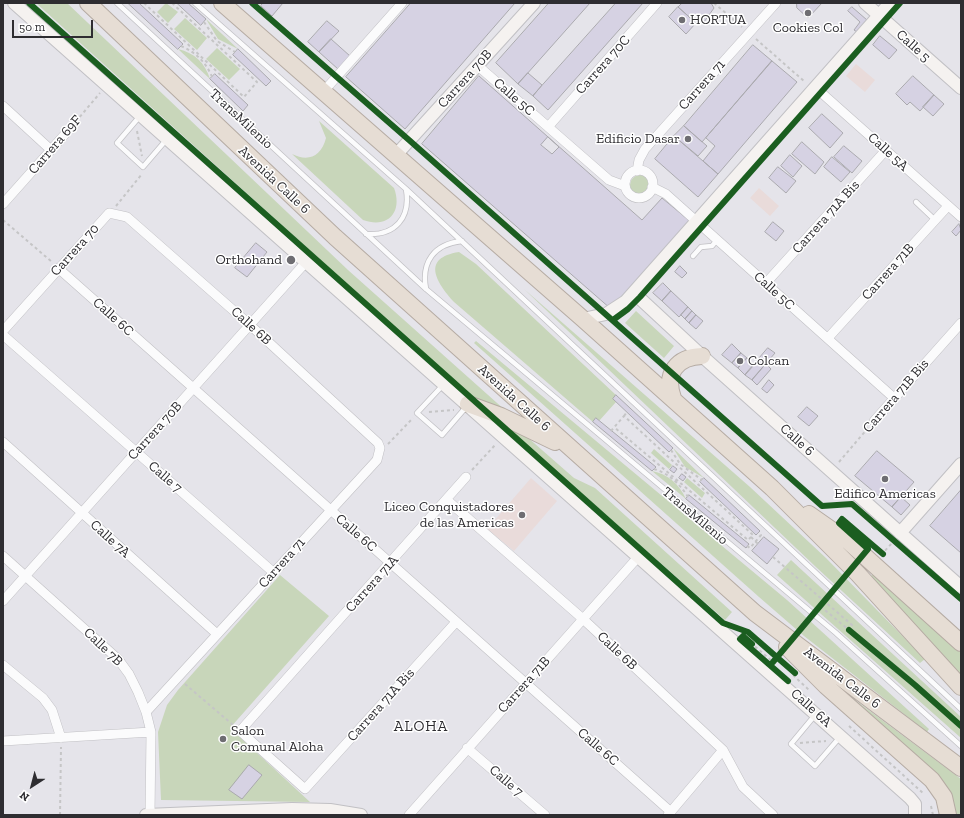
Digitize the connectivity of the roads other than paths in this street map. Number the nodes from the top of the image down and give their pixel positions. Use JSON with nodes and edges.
{"nodes":[{"id":1,"x":14,"y":3,"type":"edge"},
{"id":2,"x":88,"y":3,"type":"edge"},
{"id":3,"x":118,"y":3,"type":"edge"},
{"id":4,"x":196,"y":3,"type":"edge"},
{"id":5,"x":222,"y":3,"type":"edge"},
{"id":6,"x":534,"y":3,"type":"edge"},
{"id":7,"x":658,"y":3,"type":"edge"},
{"id":8,"x":776,"y":3,"type":"edge"},
{"id":9,"x":865,"y":3,"type":"edge"},
{"id":10,"x":890,"y":3,"type":"edge"},
{"id":11,"x":397,"y":5,"type":"edge"},
{"id":12,"x":879,"y":16,"type":"junction"},
{"id":13,"x":477,"y":65,"type":"junction"},
{"id":14,"x":959,"y":83,"type":"edge"},
{"id":15,"x":815,"y":89,"type":"junction"},
{"id":16,"x":324,"y":91,"type":"junction"},
{"id":17,"x":3,"y":106,"type":"edge"},
{"id":18,"x":139,"y":118,"type":"junction"},
{"id":19,"x":548,"y":127,"type":"junction"},
{"id":20,"x":66,"y":133,"type":"road end"},
{"id":21,"x":168,"y":138,"type":"junction"},
{"id":22,"x":51,"y":150,"type":"junction"},
{"id":23,"x":886,"y":150,"type":"junction"},
{"id":24,"x":396,"y":155,"type":"junction"},
{"id":25,"x":637,"y":171,"type":"junction"},
{"id":26,"x":625,"y":186,"type":"junction"},
{"id":27,"x":652,"y":187,"type":"junction"},
{"id":28,"x":406,"y":189,"type":"junction"},
{"id":29,"x":916,"y":202,"type":"dead end"},
{"id":30,"x":3,"y":204,"type":"edge"},
{"id":31,"x":948,"y":206,"type":"junction"},
{"id":32,"x":110,"y":213,"type":"joint"},
{"id":33,"x":961,"y":217,"type":"edge"},
{"id":34,"x":935,"y":220,"type":"junction"},
{"id":35,"x":697,"y":222,"type":"junction"},
{"id":36,"x":366,"y":234,"type":"junction"},
{"id":37,"x":717,"y":240,"type":"junction"},
{"id":38,"x":462,"y":241,"type":"junction"},
{"id":39,"x":693,"y":256,"type":"dead end"},
{"id":40,"x":306,"y":262,"type":"junction"},
{"id":41,"x":58,"y":268,"type":"junction"},
{"id":42,"x":766,"y":283,"type":"junction"},
{"id":43,"x":426,"y":289,"type":"junction"},
{"id":44,"x":634,"y":293,"type":"junction"},
{"id":45,"x":583,"y":319,"type":"junction"},
{"id":46,"x":250,"y":325,"type":"junction"},
{"id":47,"x":960,"y":326,"type":"edge"},
{"id":48,"x":3,"y":331,"type":"edge"},
{"id":49,"x":3,"y":335,"type":"edge"},
{"id":50,"x":828,"y":338,"type":"junction"},
{"id":51,"x":702,"y":356,"type":"junction"},
{"id":52,"x":444,"y":383,"type":"junction"},
{"id":53,"x":193,"y":388,"type":"junction"},
{"id":54,"x":673,"y":398,"type":"junction"},
{"id":55,"x":894,"y":398,"type":"junction"},
{"id":56,"x":466,"y":407,"type":"junction"},
{"id":57,"x":874,"y":421,"type":"road end"},
{"id":58,"x":3,"y":442,"type":"edge"},
{"id":59,"x":136,"y":452,"type":"junction"},
{"id":60,"x":575,"y":452,"type":"junction"},
{"id":61,"x":380,"y":454,"type":"joint"},
{"id":62,"x":961,"y":464,"type":"edge"},
{"id":63,"x":466,"y":477,"type":"road end"},
{"id":64,"x":772,"y":488,"type":"junction"},
{"id":65,"x":447,"y":500,"type":"junction"},
{"id":66,"x":330,"y":510,"type":"junction"},
{"id":67,"x":82,"y":514,"type":"junction"},
{"id":68,"x":897,"y":537,"type":"junction"},
{"id":69,"x":3,"y":556,"type":"edge"},
{"id":70,"x":639,"y":556,"type":"junction"},
{"id":71,"x":390,"y":563,"type":"junction"},
{"id":72,"x":273,"y":572,"type":"junction"},
{"id":73,"x":26,"y":576,"type":"junction"},
{"id":74,"x":961,"y":587,"type":"edge"},
{"id":75,"x":3,"y":601,"type":"edge"},
{"id":76,"x":755,"y":613,"type":"junction"},
{"id":77,"x":583,"y":619,"type":"junction"},
{"id":78,"x":456,"y":622,"type":"junction"},
{"id":79,"x":217,"y":634,"type":"junction"},
{"id":80,"x":961,"y":643,"type":"edge"},
{"id":81,"x":3,"y":665,"type":"edge"},
{"id":82,"x":525,"y":682,"type":"junction"},
{"id":83,"x":961,"y":686,"type":"edge"},
{"id":84,"x":961,"y":709,"type":"edge"},
{"id":85,"x":146,"y":712,"type":"junction"},
{"id":86,"x":816,"y":714,"type":"junction"},
{"id":87,"x":151,"y":732,"type":"junction"},
{"id":88,"x":61,"y":738,"type":"junction"},
{"id":89,"x":839,"y":738,"type":"junction"},
{"id":90,"x":3,"y":741,"type":"edge"},
{"id":91,"x":961,"y":746,"type":"edge"},
{"id":92,"x":467,"y":748,"type":"junction"},
{"id":93,"x":723,"y":750,"type":"junction"},
{"id":94,"x":961,"y":768,"type":"edge"},
{"id":95,"x":305,"y":789,"type":"joint"},
{"id":96,"x":670,"y":813,"type":"edge"},
{"id":97,"x":146,"y":815,"type":"edge"},
{"id":98,"x":150,"y":815,"type":"edge"},
{"id":99,"x":361,"y":815,"type":"edge"},
{"id":100,"x":409,"y":815,"type":"edge"},
{"id":101,"x":545,"y":815,"type":"edge"},
{"id":102,"x":772,"y":815,"type":"edge"},
{"id":103,"x":915,"y":815,"type":"edge"},
{"id":104,"x":948,"y":815,"type":"edge"}],
"edges":[{"from":1,"to":18,"type":"street","name":"Calle 6A"},
{"from":2,"to":60,"type":"highway","name":"Avenida Calle 6"},
{"from":3,"to":36,"type":"lane","name":"TransMilenio"},
{"from":4,"to":28,"type":"lane"},
{"from":5,"to":16,"type":"highway"},
{"from":6,"to":13,"type":"street","name":"Carrera 70B"},
{"from":7,"to":19,"type":"street","name":"Carrera 70C"},
{"from":8,"to":25,"type":"street","name":"Carrera 71"},
{"from":9,"to":12,"type":"street","name":"Calle 5"},
{"from":10,"to":12,"type":"street"},
{"from":11,"to":16,"type":"street"},
{"from":12,"to":14,"type":"street","name":"Calle 5"},
{"from":12,"to":15,"type":"street"},
{"from":13,"to":19,"type":"street","name":"Calle 5C"},
{"from":13,"to":24,"type":"street","name":"Carrera 70B"},
{"from":15,"to":23,"type":"street","name":"Calle 5A"},
{"from":15,"to":35,"type":"street"},
{"from":16,"to":24,"type":"highway"},
{"from":17,"to":22,"type":"street"},
{"from":18,"to":21,"type":"street","name":"Calle 6A"},
{"from":18,"to":21,"type":"lane"},
{"from":19,"to":26,"type":"street","name":"Calle 5C"},
{"from":20,"to":22,"type":"street","name":"Carrera 69F"},
{"from":21,"to":40,"type":"street","name":"Calle 6A"},
{"from":22,"to":30,"type":"street","name":"Carrera 69F"},
{"from":23,"to":31,"type":"street","name":"Calle 5A"},
{"from":23,"to":42,"type":"street","name":"Carrera 71A Bis"},
{"from":24,"to":45,"type":"highway"},
{"from":25,"to":26,"type":"street"},
{"from":25,"to":27,"type":"street"},
{"from":26,"to":27,"type":"street"},
{"from":27,"to":35,"type":"street","name":"Calle 5C"},
{"from":28,"to":36,"type":"lane"},
{"from":28,"to":38,"type":"lane"},
{"from":29,"to":34,"type":"lane"},
{"from":31,"to":33,"type":"street","name":"Calle 5A"},
{"from":31,"to":34,"type":"street","name":"Carrera 71B"},
{"from":32,"to":41,"type":"street","name":"Carrera 70"},
{"from":32,"to":46,"type":"street","name":"Calle 6B"},
{"from":34,"to":50,"type":"street","name":"Carrera 71B"},
{"from":35,"to":37,"type":"street","name":"Calle 5C"},
{"from":35,"to":44,"type":"street"},
{"from":36,"to":43,"type":"lane","name":"TransMilenio"},
{"from":37,"to":39,"type":"lane"},
{"from":37,"to":42,"type":"street","name":"Calle 5C"},
{"from":38,"to":43,"type":"lane"},
{"from":38,"to":84,"type":"lane"},
{"from":40,"to":46,"type":"street","name":"Carrera 70B"},
{"from":40,"to":52,"type":"street","name":"Calle 6A"},
{"from":41,"to":48,"type":"street","name":"Carrera 70"},
{"from":41,"to":53,"type":"street","name":"Calle 6C"},
{"from":42,"to":50,"type":"street","name":"Calle 5C"},
{"from":43,"to":91,"type":"lane","name":"TransMilenio"},
{"from":44,"to":45,"type":"street"},
{"from":44,"to":51,"type":"street","name":"Calle 6"},
{"from":45,"to":54,"type":"highway"},
{"from":46,"to":53,"type":"street","name":"Carrera 70B"},
{"from":46,"to":61,"type":"street","name":"Calle 6B"},
{"from":47,"to":55,"type":"street","name":"Carrera 71B Bis"},
{"from":49,"to":59,"type":"street","name":"Calle 7"},
{"from":50,"to":55,"type":"street","name":"Calle 5C"},
{"from":51,"to":54,"type":"highway"},
{"from":51,"to":68,"type":"street","name":"Calle 6"},
{"from":52,"to":56,"type":"street","name":"Calle 6A"},
{"from":52,"to":56,"type":"lane"},
{"from":53,"to":59,"type":"street","name":"Carrera 70B"},
{"from":53,"to":66,"type":"street","name":"Calle 6C"},
{"from":54,"to":64,"type":"highway"},
{"from":55,"to":57,"type":"street","name":"Carrera 71B Bis"},
{"from":56,"to":60,"type":"highway"},
{"from":56,"to":70,"type":"street","name":"Calle 6A"},
{"from":58,"to":67,"type":"street","name":"Calle 7A"},
{"from":59,"to":67,"type":"street","name":"Carrera 70B"},
{"from":59,"to":72,"type":"street","name":"Calle 7"},
{"from":60,"to":76,"type":"highway","name":"Avenida Calle 6"},
{"from":61,"to":66,"type":"street","name":"Carrera 71"},
{"from":62,"to":68,"type":"street"},
{"from":63,"to":65,"type":"street","name":"Carrera 71A"},
{"from":64,"to":80,"type":"highway"},
{"from":64,"to":83,"type":"highway"},
{"from":65,"to":71,"type":"street","name":"Carrera 71A"},
{"from":65,"to":77,"type":"street","name":"Calle 6B"},
{"from":66,"to":71,"type":"street","name":"Calle 6C"},
{"from":66,"to":72,"type":"street","name":"Carrera 71"},
{"from":67,"to":73,"type":"street","name":"Carrera 70B"},
{"from":67,"to":79,"type":"street","name":"Calle 7A"},
{"from":68,"to":74,"type":"street","name":"Calle 6"},
{"from":69,"to":73,"type":"street","name":"Calle 7B"},
{"from":70,"to":77,"type":"street","name":"Carrera 71B"},
{"from":70,"to":86,"type":"street","name":"Calle 6A"},
{"from":71,"to":78,"type":"street","name":"Calle 6C"},
{"from":71,"to":95,"type":"street","name":"Carrera 71A"},
{"from":72,"to":79,"type":"street","name":"Carrera 71"},
{"from":73,"to":75,"type":"street","name":"Carrera 70B"},
{"from":73,"to":85,"type":"street","name":"Calle 7B"},
{"from":76,"to":94,"type":"highway","name":"Avenida Calle 6"},
{"from":76,"to":104,"type":"highway"},
{"from":77,"to":82,"type":"street","name":"Carrera 71B"},
{"from":77,"to":93,"type":"street","name":"Calle 6B"},
{"from":78,"to":82,"type":"street","name":"Calle 6C"},
{"from":78,"to":95,"type":"street","name":"Carrera 71A Bis"},
{"from":79,"to":85,"type":"street","name":"Carrera 71"},
{"from":81,"to":88,"type":"street"},
{"from":82,"to":92,"type":"street","name":"Carrera 71B"},
{"from":82,"to":96,"type":"street","name":"Calle 6C"},
{"from":85,"to":87,"type":"street","name":"Calle 7B"},
{"from":86,"to":89,"type":"street","name":"Calle 6A"},
{"from":86,"to":89,"type":"lane"},
{"from":87,"to":88,"type":"street"},
{"from":87,"to":98,"type":"street","name":"Calle 7B"},
{"from":88,"to":90,"type":"street"},
{"from":89,"to":103,"type":"street","name":"Calle 6A"},
{"from":92,"to":100,"type":"street","name":"Carrera 71B"},
{"from":92,"to":101,"type":"street","name":"Calle 7"},
{"from":93,"to":96,"type":"street"},
{"from":93,"to":102,"type":"street","name":"Calle 6B"},
{"from":97,"to":98,"type":"street"},
{"from":98,"to":99,"type":"street"}]}
